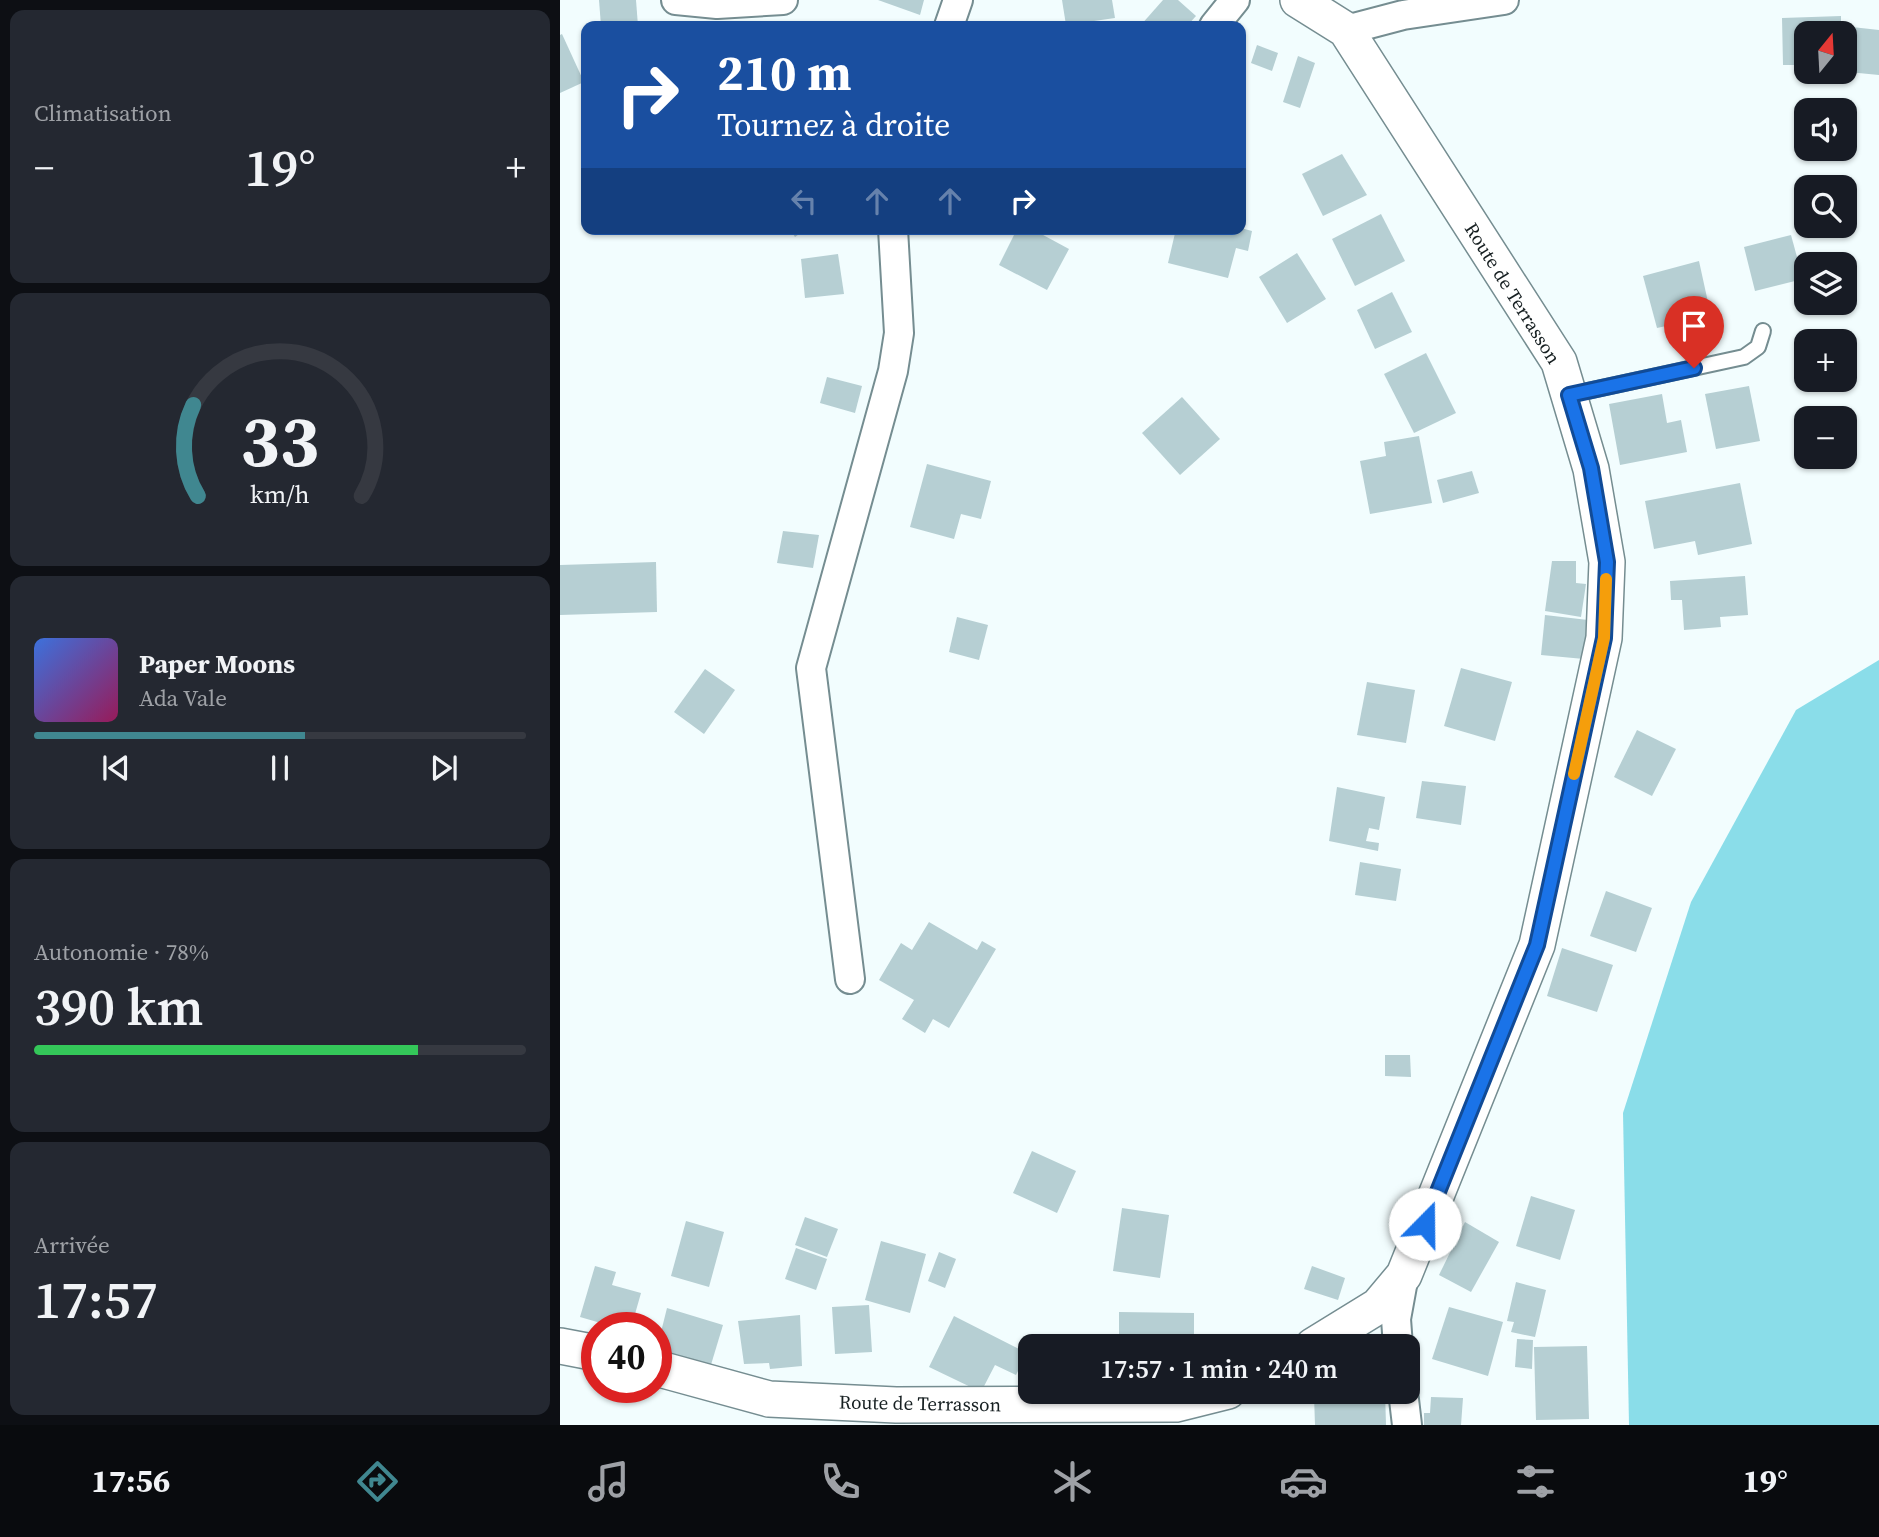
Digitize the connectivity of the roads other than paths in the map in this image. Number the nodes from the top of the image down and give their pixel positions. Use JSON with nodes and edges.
{"nodes":[{"id":1,"x":676,"y":0,"type":"edge"},
{"id":2,"x":783,"y":0,"type":"edge"},
{"id":3,"x":958,"y":0,"type":"edge"},
{"id":4,"x":1235,"y":0,"type":"edge"},
{"id":5,"x":1298,"y":0,"type":"edge"},
{"id":6,"x":1504,"y":0,"type":"edge"},
{"id":7,"x":1403,"y":8,"type":"edge"},
{"id":8,"x":951,"y":21,"type":"edge"},
{"id":9,"x":1217,"y":21,"type":"edge"},
{"id":10,"x":1346,"y":30,"type":"junction"},
{"id":11,"x":893,"y":235,"type":"edge"},
{"id":12,"x":1763,"y":331,"type":"dead end"},
{"id":13,"x":1569,"y":395,"type":"junction"},
{"id":14,"x":850,"y":979,"type":"dead end"},
{"id":15,"x":1404,"y":1275,"type":"junction"},
{"id":16,"x":1332,"y":1334,"type":"edge"},
{"id":17,"x":1397,"y":1334,"type":"edge"},
{"id":18,"x":560,"y":1346,"type":"edge"},
{"id":19,"x":581,"y":1350,"type":"edge"},
{"id":20,"x":672,"y":1372,"type":"edge"},
{"id":21,"x":1176,"y":1404,"type":"edge"},
{"id":22,"x":1405,"y":1404,"type":"edge"},
{"id":23,"x":1407,"y":1425,"type":"edge"}],
"edges":[{"from":1,"to":2,"type":"street"},
{"from":3,"to":8,"type":"street"},
{"from":4,"to":9,"type":"street"},
{"from":5,"to":10,"type":"street"},
{"from":6,"to":7,"type":"street"},
{"from":7,"to":10,"type":"street"},
{"from":10,"to":13,"type":"street","name":"Route de Terrasson"},
{"from":11,"to":14,"type":"street"},
{"from":12,"to":13,"type":"lane"},
{"from":13,"to":15,"type":"street","name":"Route de Terrasson"},
{"from":15,"to":16,"type":"street","name":"Route de Terrasson"},
{"from":15,"to":17,"type":"street"},
{"from":18,"to":19,"type":"street"},
{"from":20,"to":21,"type":"street","name":"Route de Terrasson"},
{"from":22,"to":23,"type":"street"}]}
